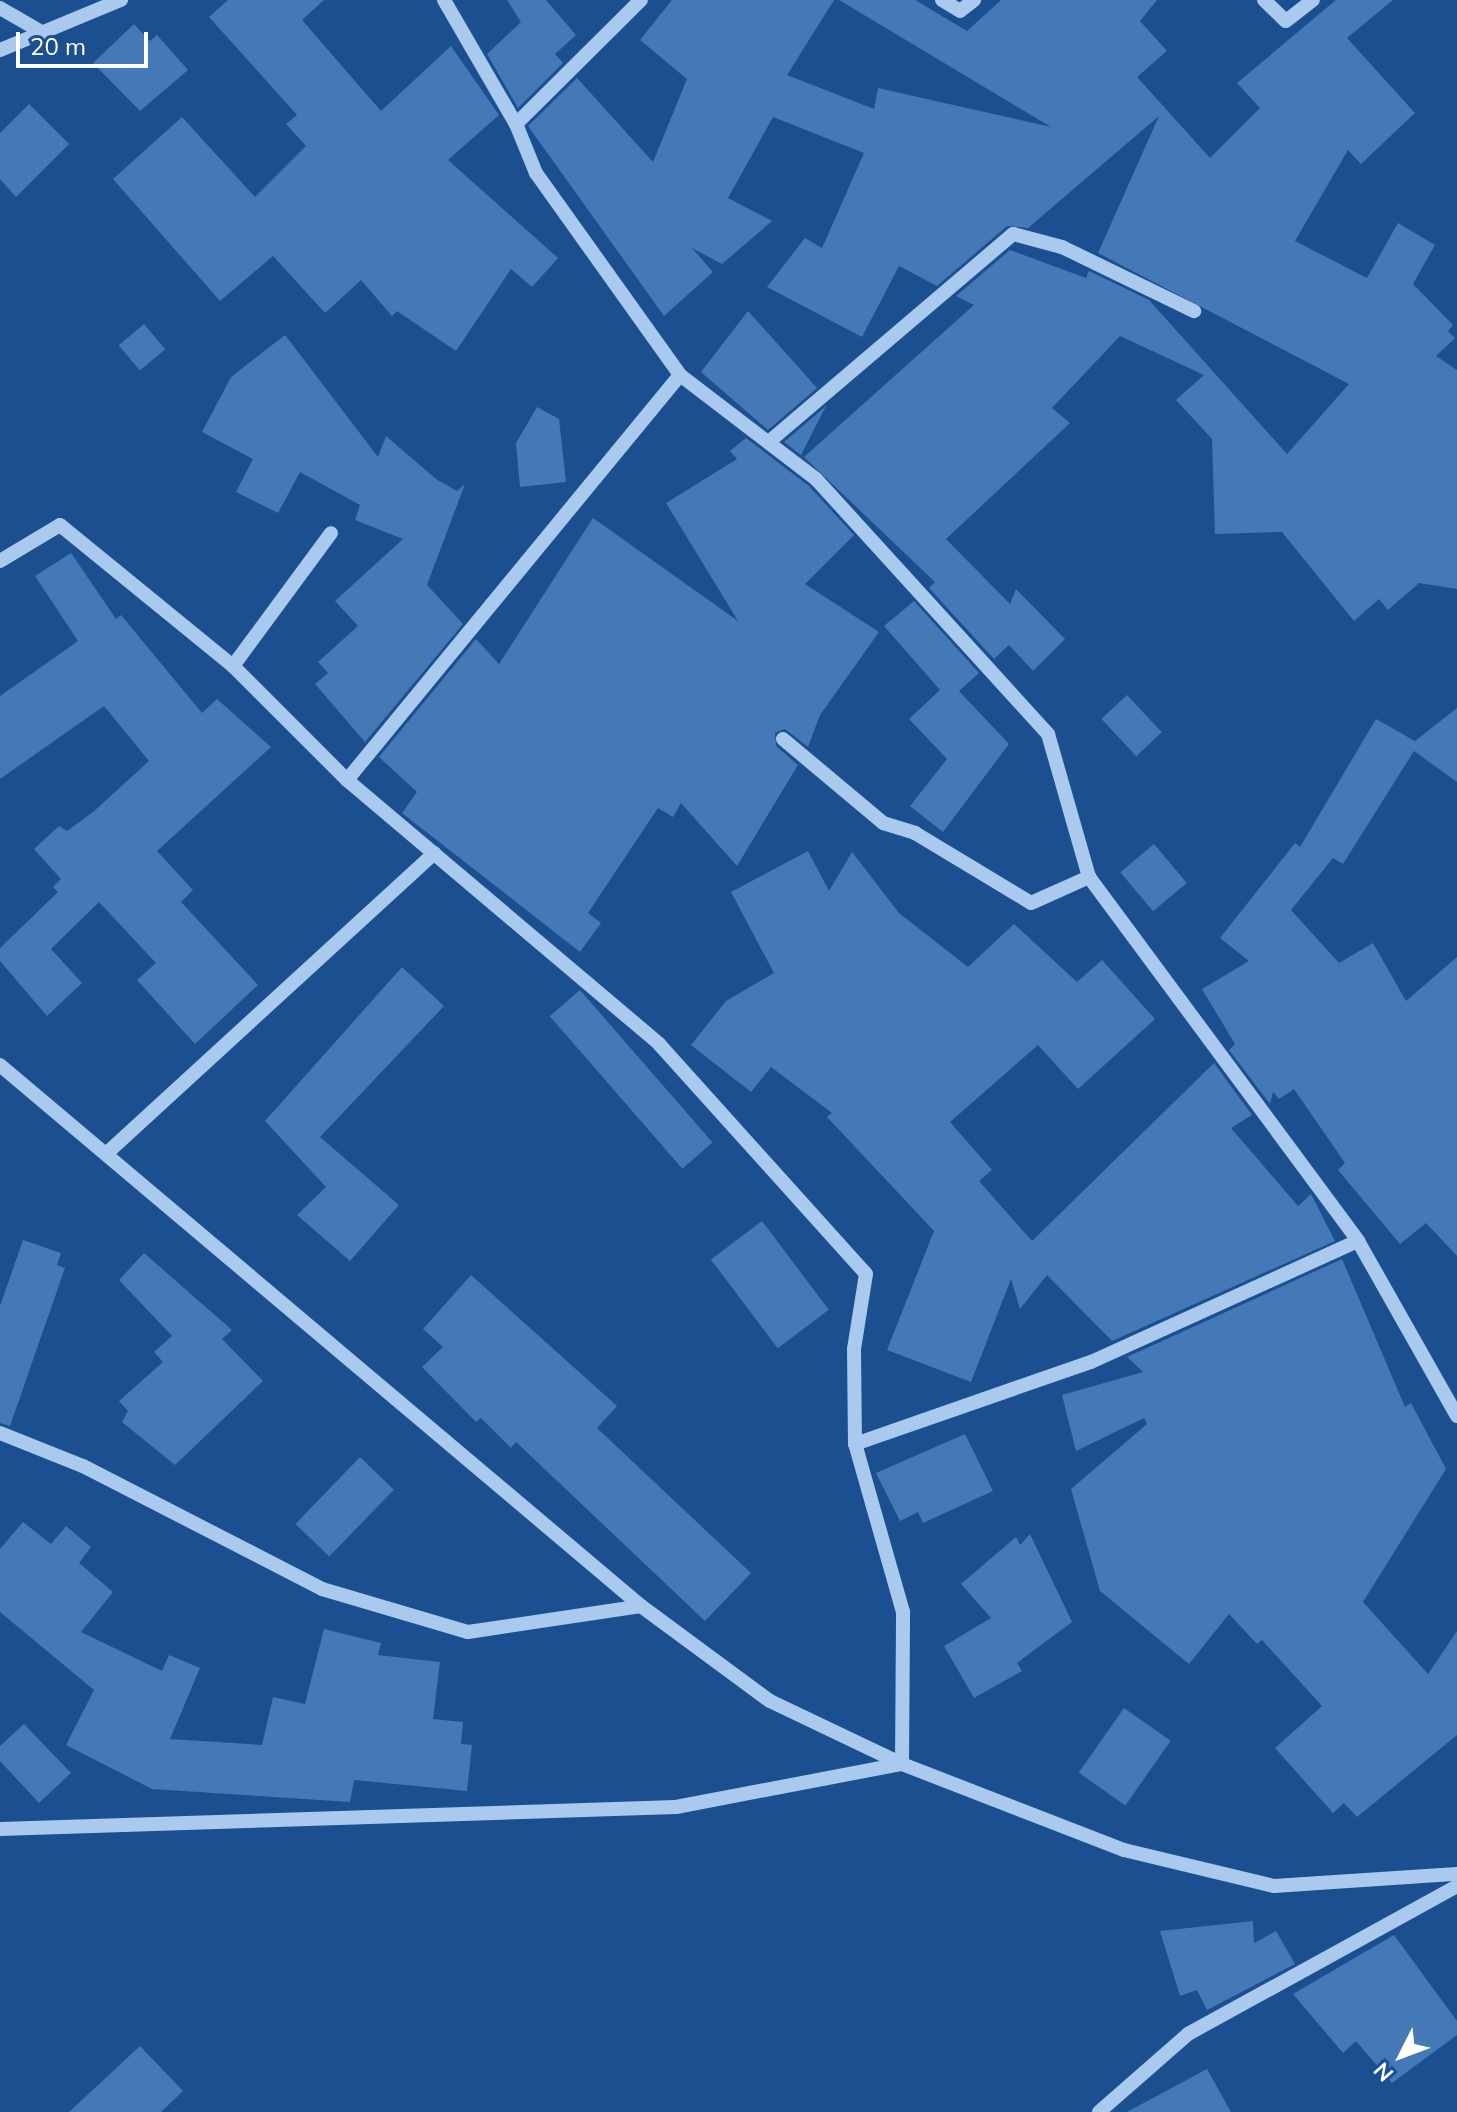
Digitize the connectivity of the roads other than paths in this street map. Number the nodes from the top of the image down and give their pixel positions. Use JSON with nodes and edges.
{"nodes":[{"id":1,"x":121,"y":0,"type":"edge"},
{"id":2,"x":444,"y":0,"type":"edge"},
{"id":3,"x":641,"y":0,"type":"edge"},
{"id":4,"x":942,"y":0,"type":"edge"},
{"id":5,"x":974,"y":0,"type":"edge"},
{"id":6,"x":1264,"y":0,"type":"edge"},
{"id":7,"x":1313,"y":0,"type":"edge"},
{"id":8,"x":0,"y":8,"type":"edge"},
{"id":9,"x":38,"y":30,"type":"junction"},
{"id":10,"x":0,"y":50,"type":"edge"},
{"id":11,"x":516,"y":124,"type":"junction"},
{"id":12,"x":1194,"y":311,"type":"dead end"},
{"id":13,"x":680,"y":375,"type":"junction"},
{"id":14,"x":771,"y":440,"type":"junction"},
{"id":15,"x":331,"y":533,"type":"dead end"},
{"id":16,"x":0,"y":561,"type":"edge"},
{"id":17,"x":233,"y":666,"type":"junction"},
{"id":18,"x":783,"y":739,"type":"dead end"},
{"id":19,"x":347,"y":780,"type":"junction"},
{"id":20,"x":434,"y":853,"type":"junction"},
{"id":21,"x":1089,"y":877,"type":"junction"},
{"id":22,"x":0,"y":1065,"type":"edge"},
{"id":23,"x":107,"y":1153,"type":"junction"},
{"id":24,"x":1358,"y":1241,"type":"junction"},
{"id":25,"x":1457,"y":1416,"type":"edge"},
{"id":26,"x":0,"y":1433,"type":"edge"},
{"id":27,"x":855,"y":1444,"type":"junction"},
{"id":28,"x":641,"y":1606,"type":"junction"},
{"id":29,"x":902,"y":1764,"type":"junction"},
{"id":30,"x":0,"y":1829,"type":"edge"},
{"id":31,"x":1457,"y":1874,"type":"edge"},
{"id":32,"x":1457,"y":1886,"type":"edge"},
{"id":33,"x":1099,"y":2112,"type":"edge"}],
"edges":[{"from":1,"to":9,"type":"street"},
{"from":2,"to":11,"type":"street"},
{"from":3,"to":11,"type":"street"},
{"from":4,"to":5,"type":"street"},
{"from":6,"to":7,"type":"street"},
{"from":8,"to":9,"type":"street"},
{"from":9,"to":10,"type":"street"},
{"from":11,"to":13,"type":"street"},
{"from":12,"to":14,"type":"street"},
{"from":13,"to":14,"type":"street"},
{"from":13,"to":19,"type":"street"},
{"from":14,"to":21,"type":"street"},
{"from":15,"to":17,"type":"street"},
{"from":16,"to":17,"type":"street"},
{"from":17,"to":19,"type":"street"},
{"from":18,"to":21,"type":"street"},
{"from":19,"to":20,"type":"street"},
{"from":20,"to":23,"type":"street"},
{"from":20,"to":27,"type":"street"},
{"from":21,"to":24,"type":"street"},
{"from":22,"to":23,"type":"street"},
{"from":23,"to":28,"type":"street"},
{"from":24,"to":25,"type":"street"},
{"from":24,"to":27,"type":"street"},
{"from":26,"to":28,"type":"street"},
{"from":27,"to":29,"type":"street"},
{"from":28,"to":29,"type":"street"},
{"from":29,"to":30,"type":"street"},
{"from":29,"to":31,"type":"street"},
{"from":32,"to":33,"type":"street"}]}
